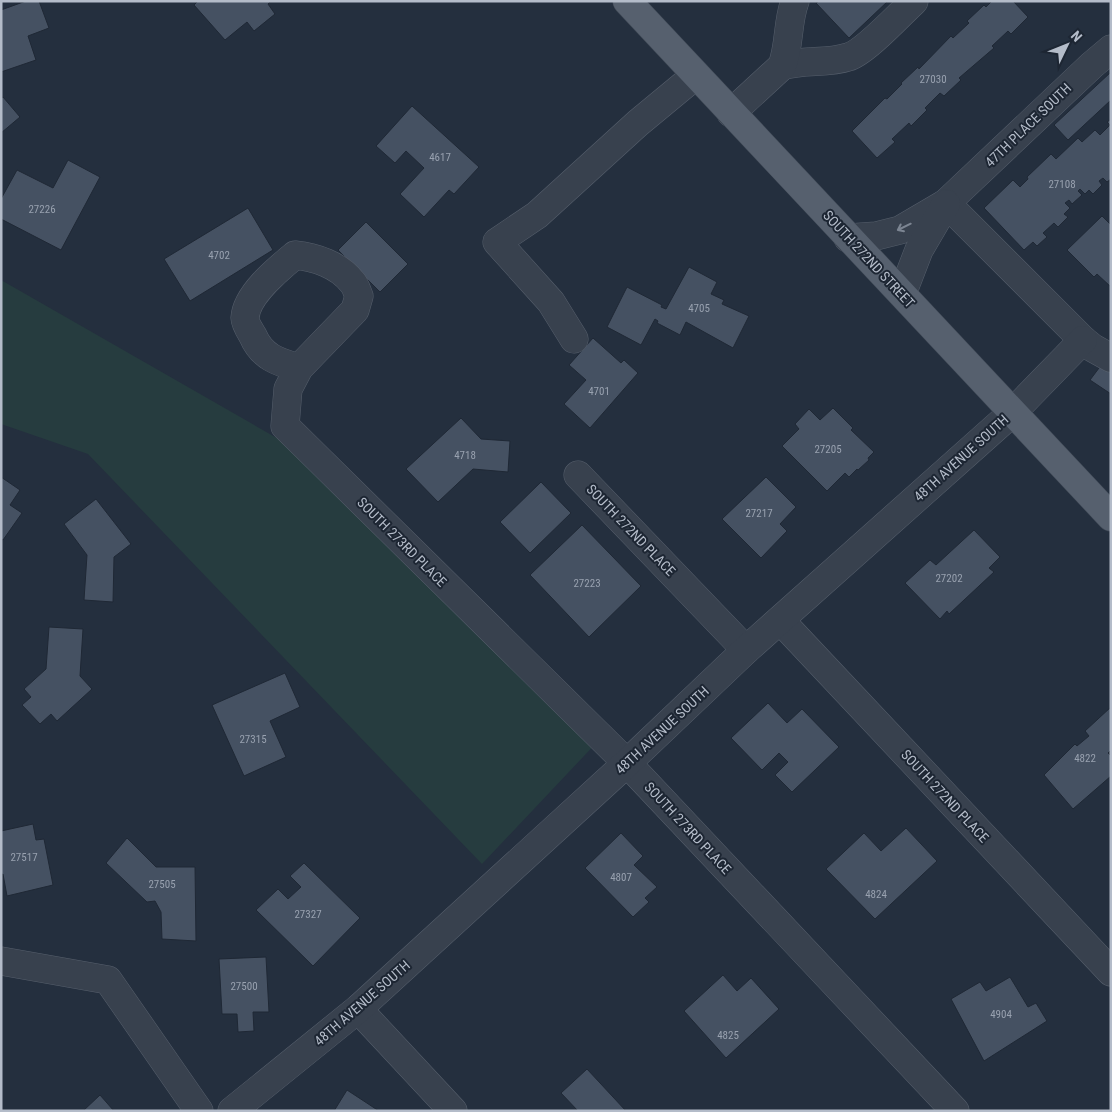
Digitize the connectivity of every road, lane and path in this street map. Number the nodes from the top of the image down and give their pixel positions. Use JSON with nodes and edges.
{"nodes":[{"id":1,"x":627,"y":1,"type":"edge"},
{"id":2,"x":795,"y":1,"type":"edge"},
{"id":3,"x":914,"y":1,"type":"edge"},
{"id":4,"x":1111,"y":49,"type":"edge"},
{"id":5,"x":782,"y":66,"type":"junction"},
{"id":6,"x":696,"y":75,"type":"junction"},
{"id":7,"x":731,"y":113,"type":"junction"},
{"id":8,"x":946,"y":203,"type":"junction"},
{"id":9,"x":848,"y":238,"type":"junction"},
{"id":10,"x":902,"y":294,"type":"junction"},
{"id":11,"x":574,"y":339,"type":"dead end"},
{"id":12,"x":1083,"y":340,"type":"junction"},
{"id":13,"x":1111,"y":358,"type":"edge"},
{"id":14,"x":299,"y":368,"type":"dead end"},
{"id":15,"x":1013,"y":412,"type":"junction"},
{"id":16,"x":578,"y":475,"type":"dead end"},
{"id":17,"x":1111,"y":517,"type":"edge"},
{"id":18,"x":780,"y":620,"type":"junction"},
{"id":19,"x":746,"y":650,"type":"junction"},
{"id":20,"x":627,"y":763,"type":"junction"},
{"id":21,"x":1,"y":961,"type":"edge"},
{"id":22,"x":1111,"y":972,"type":"edge"},
{"id":23,"x":358,"y":1009,"type":"junction"},
{"id":24,"x":199,"y":1111,"type":"edge"},
{"id":25,"x":232,"y":1111,"type":"edge"},
{"id":26,"x":453,"y":1111,"type":"edge"},
{"id":27,"x":955,"y":1111,"type":"edge"}],
"edges":[{"from":1,"to":6,"type":"main road","name":"SOUTH 272ND STREET"},
{"from":2,"to":5,"type":"street"},
{"from":3,"to":5,"type":"street"},
{"from":4,"to":8,"type":"street","name":"47TH PLACE SOUTH"},
{"from":5,"to":7,"type":"street"},
{"from":6,"to":7,"type":"main road","name":"SOUTH 272ND STREET"},
{"from":6,"to":11,"type":"street"},
{"from":7,"to":9,"type":"main road","name":"SOUTH 272ND STREET"},
{"from":8,"to":9,"type":"street","name":"47TH PLACE SOUTH","one_way":true},
{"from":8,"to":10,"type":"street","name":"47TH PLACE SOUTH"},
{"from":8,"to":12,"type":"street"},
{"from":9,"to":10,"type":"main road","name":"SOUTH 272ND STREET"},
{"from":10,"to":15,"type":"main road","name":"SOUTH 272ND STREET"},
{"from":12,"to":13,"type":"street"},
{"from":12,"to":15,"type":"street","name":"48TH AVENUE SOUTH"},
{"from":14,"to":20,"type":"street","name":"SOUTH 273RD PLACE"},
{"from":15,"to":17,"type":"main road","name":"SOUTH 272ND STREET"},
{"from":15,"to":18,"type":"street","name":"48TH AVENUE SOUTH"},
{"from":16,"to":19,"type":"street","name":"SOUTH 272ND PLACE"},
{"from":18,"to":19,"type":"street","name":"48TH AVENUE SOUTH"},
{"from":18,"to":22,"type":"street","name":"SOUTH 272ND PLACE"},
{"from":19,"to":20,"type":"street","name":"48TH AVENUE SOUTH"},
{"from":20,"to":23,"type":"street","name":"48TH AVENUE SOUTH"},
{"from":20,"to":27,"type":"street","name":"SOUTH 273RD PLACE"},
{"from":21,"to":24,"type":"street"},
{"from":23,"to":25,"type":"street","name":"48TH AVENUE SOUTH"},
{"from":23,"to":26,"type":"street"}]}
